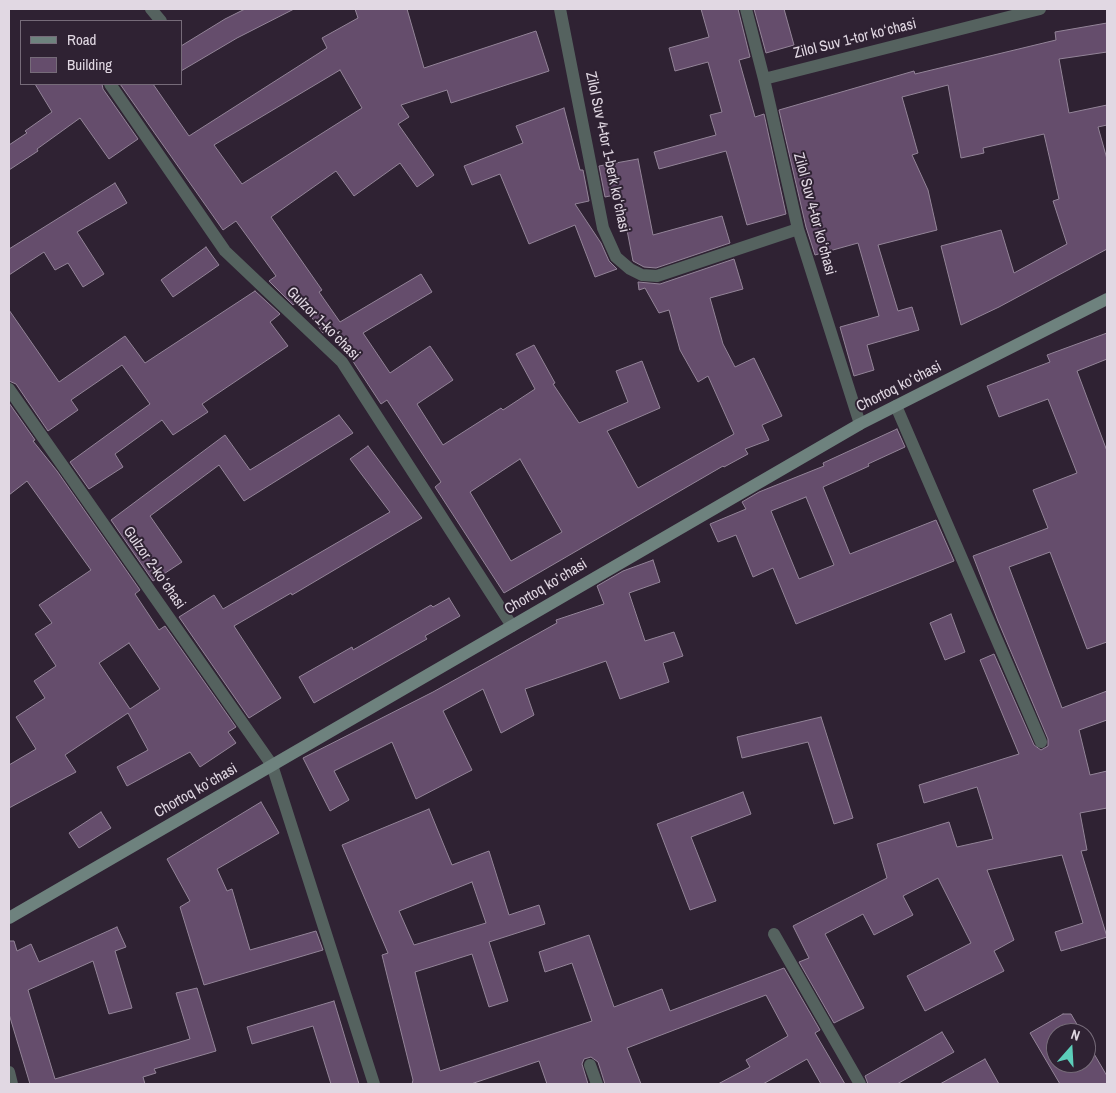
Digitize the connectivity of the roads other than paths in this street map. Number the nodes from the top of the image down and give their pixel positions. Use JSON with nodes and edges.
{"nodes":[{"id":1,"x":151,"y":9,"type":"edge"},
{"id":2,"x":560,"y":9,"type":"edge"},
{"id":3,"x":746,"y":9,"type":"edge"},
{"id":4,"x":1040,"y":9,"type":"edge"},
{"id":5,"x":160,"y":20,"type":"edge"},
{"id":6,"x":764,"y":79,"type":"junction"},
{"id":7,"x":111,"y":85,"type":"edge"},
{"id":8,"x":798,"y":229,"type":"junction"},
{"id":9,"x":1107,"y":299,"type":"edge"},
{"id":10,"x":9,"y":389,"type":"edge"},
{"id":11,"x":896,"y":406,"type":"junction"},
{"id":12,"x":860,"y":424,"type":"junction"},
{"id":13,"x":512,"y":626,"type":"junction"},
{"id":14,"x":1041,"y":742,"type":"dead end"},
{"id":15,"x":272,"y":765,"type":"junction"},
{"id":16,"x":9,"y":918,"type":"edge"},
{"id":17,"x":774,"y":934,"type":"dead end"},
{"id":18,"x":590,"y":1065,"type":"dead end"},
{"id":19,"x":9,"y":1072,"type":"edge"},
{"id":20,"x":12,"y":1084,"type":"edge"},
{"id":21,"x":374,"y":1084,"type":"edge"},
{"id":22,"x":597,"y":1084,"type":"edge"},
{"id":23,"x":860,"y":1084,"type":"edge"}],
"edges":[{"from":1,"to":5,"type":"street"},
{"from":2,"to":8,"type":"street","name":"Zilol Suv 4-tor 1-berk koʻchasi"},
{"from":3,"to":6,"type":"street","name":"Zilol Suv 4-tor koʻchasi"},
{"from":4,"to":6,"type":"street","name":"Zilol Suv 1-tor koʻchasi"},
{"from":6,"to":8,"type":"street","name":"Zilol Suv 4-tor koʻchasi"},
{"from":7,"to":13,"type":"street","name":"Gulzor 1-koʻchasi"},
{"from":8,"to":12,"type":"street","name":"Zilol Suv 4-tor koʻchasi"},
{"from":9,"to":11,"type":"main road","name":"Chortoq koʻchasi"},
{"from":10,"to":15,"type":"street","name":"Gulzor 2-koʻchasi"},
{"from":11,"to":12,"type":"main road","name":"Chortoq koʻchasi"},
{"from":11,"to":14,"type":"street"},
{"from":12,"to":13,"type":"main road","name":"Chortoq koʻchasi"},
{"from":13,"to":15,"type":"main road","name":"Chortoq koʻchasi"},
{"from":15,"to":16,"type":"main road","name":"Chortoq koʻchasi"},
{"from":15,"to":21,"type":"street","name":"Gulzor 2-koʻchasi"},
{"from":17,"to":23,"type":"street"},
{"from":18,"to":22,"type":"street"},
{"from":19,"to":20,"type":"street"}]}
